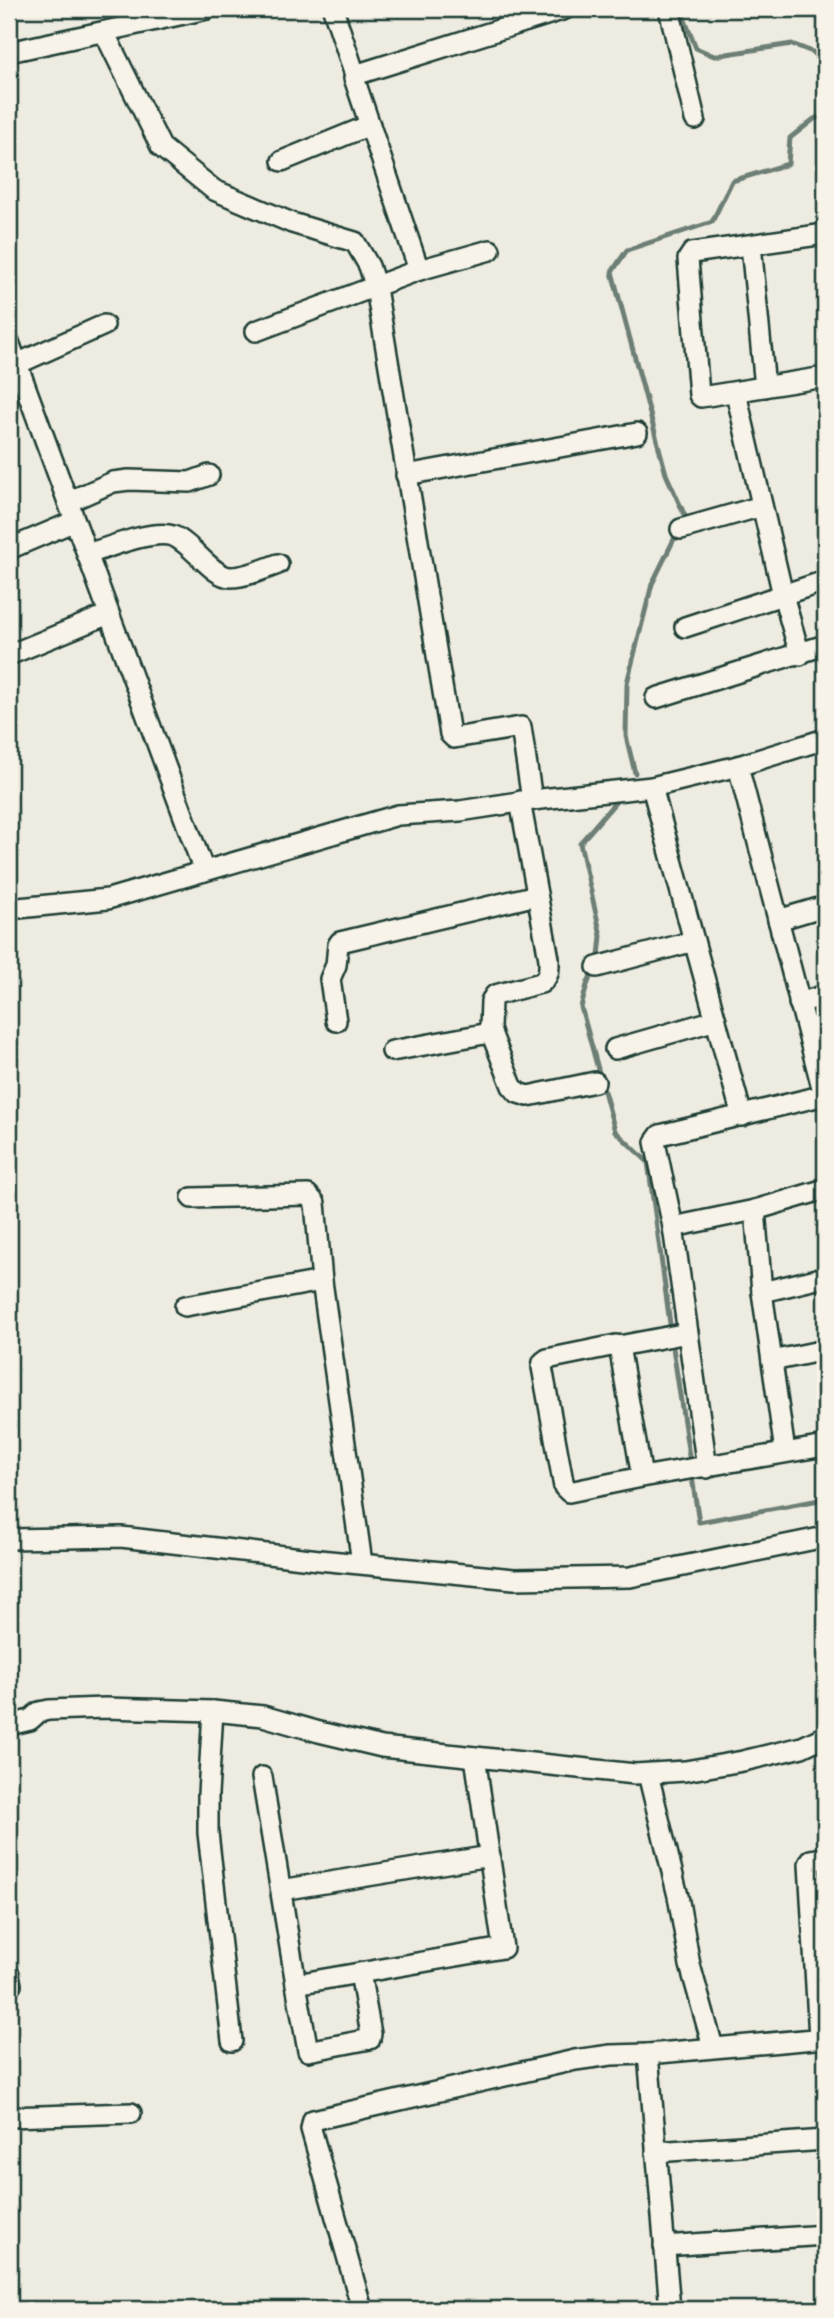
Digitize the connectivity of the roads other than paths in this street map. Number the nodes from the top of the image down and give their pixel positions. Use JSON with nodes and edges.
{"nodes":[{"id":1,"x":207,"y":9,"type":"edge"},
{"id":2,"x":332,"y":9,"type":"edge"},
{"id":3,"x":565,"y":9,"type":"edge"},
{"id":4,"x":668,"y":9,"type":"edge"},
{"id":5,"x":104,"y":32,"type":"junction"},
{"id":6,"x":9,"y":52,"type":"edge"},
{"id":7,"x":355,"y":75,"type":"junction"},
{"id":8,"x":695,"y":119,"type":"dead end"},
{"id":9,"x":370,"y":125,"type":"junction"},
{"id":10,"x":282,"y":161,"type":"dead end"},
{"id":11,"x":825,"y":234,"type":"edge"},
{"id":12,"x":751,"y":245,"type":"junction"},
{"id":13,"x":490,"y":250,"type":"dead end"},
{"id":14,"x":419,"y":270,"type":"junction"},
{"id":15,"x":376,"y":288,"type":"junction"},
{"id":16,"x":104,"y":325,"type":"dead end"},
{"id":17,"x":256,"y":331,"type":"dead end"},
{"id":18,"x":9,"y":342,"type":"edge"},
{"id":19,"x":17,"y":364,"type":"junction"},
{"id":20,"x":825,"y":377,"type":"edge"},
{"id":21,"x":765,"y":387,"type":"junction"},
{"id":22,"x":736,"y":393,"type":"junction"},
{"id":23,"x":636,"y":433,"type":"dead end"},
{"id":24,"x":209,"y":475,"type":"dead end"},
{"id":25,"x":406,"y":475,"type":"junction"},
{"id":26,"x":68,"y":502,"type":"junction"},
{"id":27,"x":762,"y":506,"type":"junction"},
{"id":28,"x":75,"y":521,"type":"junction"},
{"id":29,"x":681,"y":529,"type":"dead end"},
{"id":30,"x":9,"y":549,"type":"edge"},
{"id":31,"x":87,"y":554,"type":"junction"},
{"id":32,"x":278,"y":565,"type":"dead end"},
{"id":33,"x":825,"y":581,"type":"edge"},
{"id":34,"x":783,"y":595,"type":"junction"},
{"id":35,"x":109,"y":614,"type":"junction"},
{"id":36,"x":685,"y":627,"type":"dead end"},
{"id":37,"x":825,"y":645,"type":"edge"},
{"id":38,"x":9,"y":655,"type":"edge"},
{"id":39,"x":800,"y":655,"type":"junction"},
{"id":40,"x":656,"y":698,"type":"dead end"},
{"id":41,"x":825,"y":739,"type":"edge"},
{"id":42,"x":738,"y":766,"type":"junction"},
{"id":43,"x":652,"y":787,"type":"junction"},
{"id":44,"x":526,"y":800,"type":"junction"},
{"id":45,"x":204,"y":871,"type":"junction"},
{"id":46,"x":537,"y":895,"type":"junction"},
{"id":47,"x":825,"y":906,"type":"edge"},
{"id":48,"x":9,"y":909,"type":"edge"},
{"id":49,"x":778,"y":920,"type":"junction"},
{"id":50,"x":694,"y":940,"type":"junction"},
{"id":51,"x":597,"y":967,"type":"dead end"},
{"id":52,"x":825,"y":995,"type":"edge"},
{"id":53,"x":800,"y":1003,"type":"junction"},
{"id":54,"x":716,"y":1020,"type":"junction"},
{"id":55,"x":336,"y":1021,"type":"dead end"},
{"id":56,"x":490,"y":1030,"type":"junction"},
{"id":57,"x":615,"y":1049,"type":"dead end"},
{"id":58,"x":392,"y":1051,"type":"dead end"},
{"id":59,"x":595,"y":1083,"type":"dead end"},
{"id":60,"x":824,"y":1095,"type":"edge"},
{"id":61,"x":742,"y":1116,"type":"junction"},
{"id":62,"x":825,"y":1189,"type":"edge"},
{"id":63,"x":192,"y":1198,"type":"dead end"},
{"id":64,"x":755,"y":1210,"type":"junction"},
{"id":65,"x":673,"y":1227,"type":"junction"},
{"id":66,"x":825,"y":1277,"type":"edge"},
{"id":67,"x":322,"y":1281,"type":"junction"},
{"id":68,"x":762,"y":1292,"type":"junction"},
{"id":69,"x":185,"y":1306,"type":"dead end"},
{"id":70,"x":677,"y":1335,"type":"junction"},
{"id":71,"x":619,"y":1346,"type":"junction"},
{"id":72,"x":825,"y":1350,"type":"edge"},
{"id":73,"x":772,"y":1361,"type":"junction"},
{"id":74,"x":825,"y":1446,"type":"edge"},
{"id":75,"x":785,"y":1452,"type":"junction"},
{"id":76,"x":707,"y":1468,"type":"junction"},
{"id":77,"x":642,"y":1477,"type":"junction"},
{"id":78,"x":825,"y":1537,"type":"edge"},
{"id":79,"x":9,"y":1539,"type":"edge"},
{"id":80,"x":362,"y":1563,"type":"junction"},
{"id":81,"x":214,"y":1711,"type":"junction"},
{"id":82,"x":9,"y":1725,"type":"edge"},
{"id":83,"x":825,"y":1736,"type":"edge"},
{"id":84,"x":475,"y":1757,"type":"junction"},
{"id":85,"x":648,"y":1774,"type":"junction"},
{"id":86,"x":262,"y":1777,"type":"dead end"},
{"id":87,"x":490,"y":1856,"type":"junction"},
{"id":88,"x":825,"y":1858,"type":"edge"},
{"id":89,"x":281,"y":1890,"type":"junction"},
{"id":90,"x":360,"y":1973,"type":"junction"},
{"id":91,"x":296,"y":1984,"type":"junction"},
{"id":92,"x":822,"y":2038,"type":"edge"},
{"id":93,"x":232,"y":2041,"type":"dead end"},
{"id":94,"x":713,"y":2047,"type":"junction"},
{"id":95,"x":648,"y":2054,"type":"junction"},
{"id":96,"x":131,"y":2113,"type":"dead end"},
{"id":97,"x":9,"y":2117,"type":"edge"},
{"id":98,"x":825,"y":2140,"type":"edge"},
{"id":99,"x":656,"y":2152,"type":"junction"},
{"id":100,"x":825,"y":2235,"type":"edge"},
{"id":101,"x":664,"y":2246,"type":"junction"},
{"id":102,"x":362,"y":2309,"type":"edge"},
{"id":103,"x":670,"y":2309,"type":"edge"}],
"edges":[{"from":1,"to":5,"type":"street"},
{"from":2,"to":7,"type":"street"},
{"from":3,"to":7,"type":"street"},
{"from":4,"to":8,"type":"street"},
{"from":5,"to":6,"type":"street"},
{"from":5,"to":15,"type":"street"},
{"from":7,"to":9,"type":"street"},
{"from":9,"to":10,"type":"street"},
{"from":9,"to":14,"type":"street"},
{"from":11,"to":12,"type":"street"},
{"from":12,"to":21,"type":"street"},
{"from":12,"to":22,"type":"street"},
{"from":13,"to":14,"type":"street"},
{"from":14,"to":15,"type":"street"},
{"from":15,"to":17,"type":"street"},
{"from":15,"to":25,"type":"street"},
{"from":16,"to":19,"type":"street"},
{"from":18,"to":19,"type":"street"},
{"from":19,"to":26,"type":"street"},
{"from":20,"to":21,"type":"street"},
{"from":21,"to":22,"type":"street"},
{"from":22,"to":27,"type":"street"},
{"from":23,"to":25,"type":"street"},
{"from":24,"to":26,"type":"street"},
{"from":25,"to":44,"type":"street"},
{"from":26,"to":28,"type":"street"},
{"from":27,"to":29,"type":"street"},
{"from":27,"to":34,"type":"street"},
{"from":28,"to":30,"type":"street"},
{"from":28,"to":31,"type":"street"},
{"from":31,"to":32,"type":"street"},
{"from":31,"to":35,"type":"street"},
{"from":33,"to":34,"type":"street"},
{"from":34,"to":36,"type":"street"},
{"from":34,"to":39,"type":"street"},
{"from":35,"to":38,"type":"street"},
{"from":35,"to":45,"type":"street"},
{"from":37,"to":39,"type":"street"},
{"from":39,"to":40,"type":"street"},
{"from":41,"to":42,"type":"street"},
{"from":42,"to":43,"type":"street"},
{"from":42,"to":49,"type":"street"},
{"from":43,"to":44,"type":"street"},
{"from":43,"to":50,"type":"street"},
{"from":44,"to":45,"type":"street"},
{"from":44,"to":46,"type":"street"},
{"from":45,"to":48,"type":"street"},
{"from":46,"to":55,"type":"street"},
{"from":46,"to":56,"type":"street"},
{"from":47,"to":49,"type":"street"},
{"from":49,"to":53,"type":"street"},
{"from":50,"to":51,"type":"street"},
{"from":50,"to":54,"type":"street"},
{"from":52,"to":53,"type":"street"},
{"from":53,"to":60,"type":"street"},
{"from":54,"to":57,"type":"street"},
{"from":54,"to":61,"type":"street"},
{"from":56,"to":58,"type":"street"},
{"from":56,"to":59,"type":"street"},
{"from":60,"to":61,"type":"street"},
{"from":61,"to":65,"type":"street"},
{"from":62,"to":64,"type":"street"},
{"from":63,"to":67,"type":"street"},
{"from":64,"to":65,"type":"street"},
{"from":64,"to":68,"type":"street"},
{"from":65,"to":70,"type":"street"},
{"from":66,"to":68,"type":"street"},
{"from":67,"to":69,"type":"street"},
{"from":67,"to":80,"type":"street"},
{"from":68,"to":73,"type":"street"},
{"from":70,"to":71,"type":"street"},
{"from":70,"to":76,"type":"street"},
{"from":71,"to":77,"type":"street"},
{"from":71,"to":77,"type":"street"},
{"from":72,"to":73,"type":"street"},
{"from":73,"to":75,"type":"street"},
{"from":74,"to":75,"type":"street"},
{"from":75,"to":76,"type":"street"},
{"from":76,"to":77,"type":"street"},
{"from":78,"to":80,"type":"street"},
{"from":79,"to":80,"type":"street"},
{"from":81,"to":82,"type":"street"},
{"from":81,"to":84,"type":"street"},
{"from":81,"to":93,"type":"street"},
{"from":83,"to":85,"type":"street"},
{"from":84,"to":85,"type":"street"},
{"from":84,"to":87,"type":"street"},
{"from":85,"to":94,"type":"street"},
{"from":86,"to":89,"type":"street"},
{"from":87,"to":89,"type":"street"},
{"from":87,"to":90,"type":"street"},
{"from":88,"to":92,"type":"street"},
{"from":89,"to":91,"type":"street"},
{"from":90,"to":91,"type":"street"},
{"from":90,"to":91,"type":"street"},
{"from":92,"to":94,"type":"street"},
{"from":94,"to":95,"type":"street"},
{"from":95,"to":99,"type":"street"},
{"from":95,"to":102,"type":"street"},
{"from":96,"to":97,"type":"street"},
{"from":98,"to":99,"type":"street"},
{"from":99,"to":101,"type":"street"},
{"from":100,"to":101,"type":"street"},
{"from":101,"to":103,"type":"street"}]}
